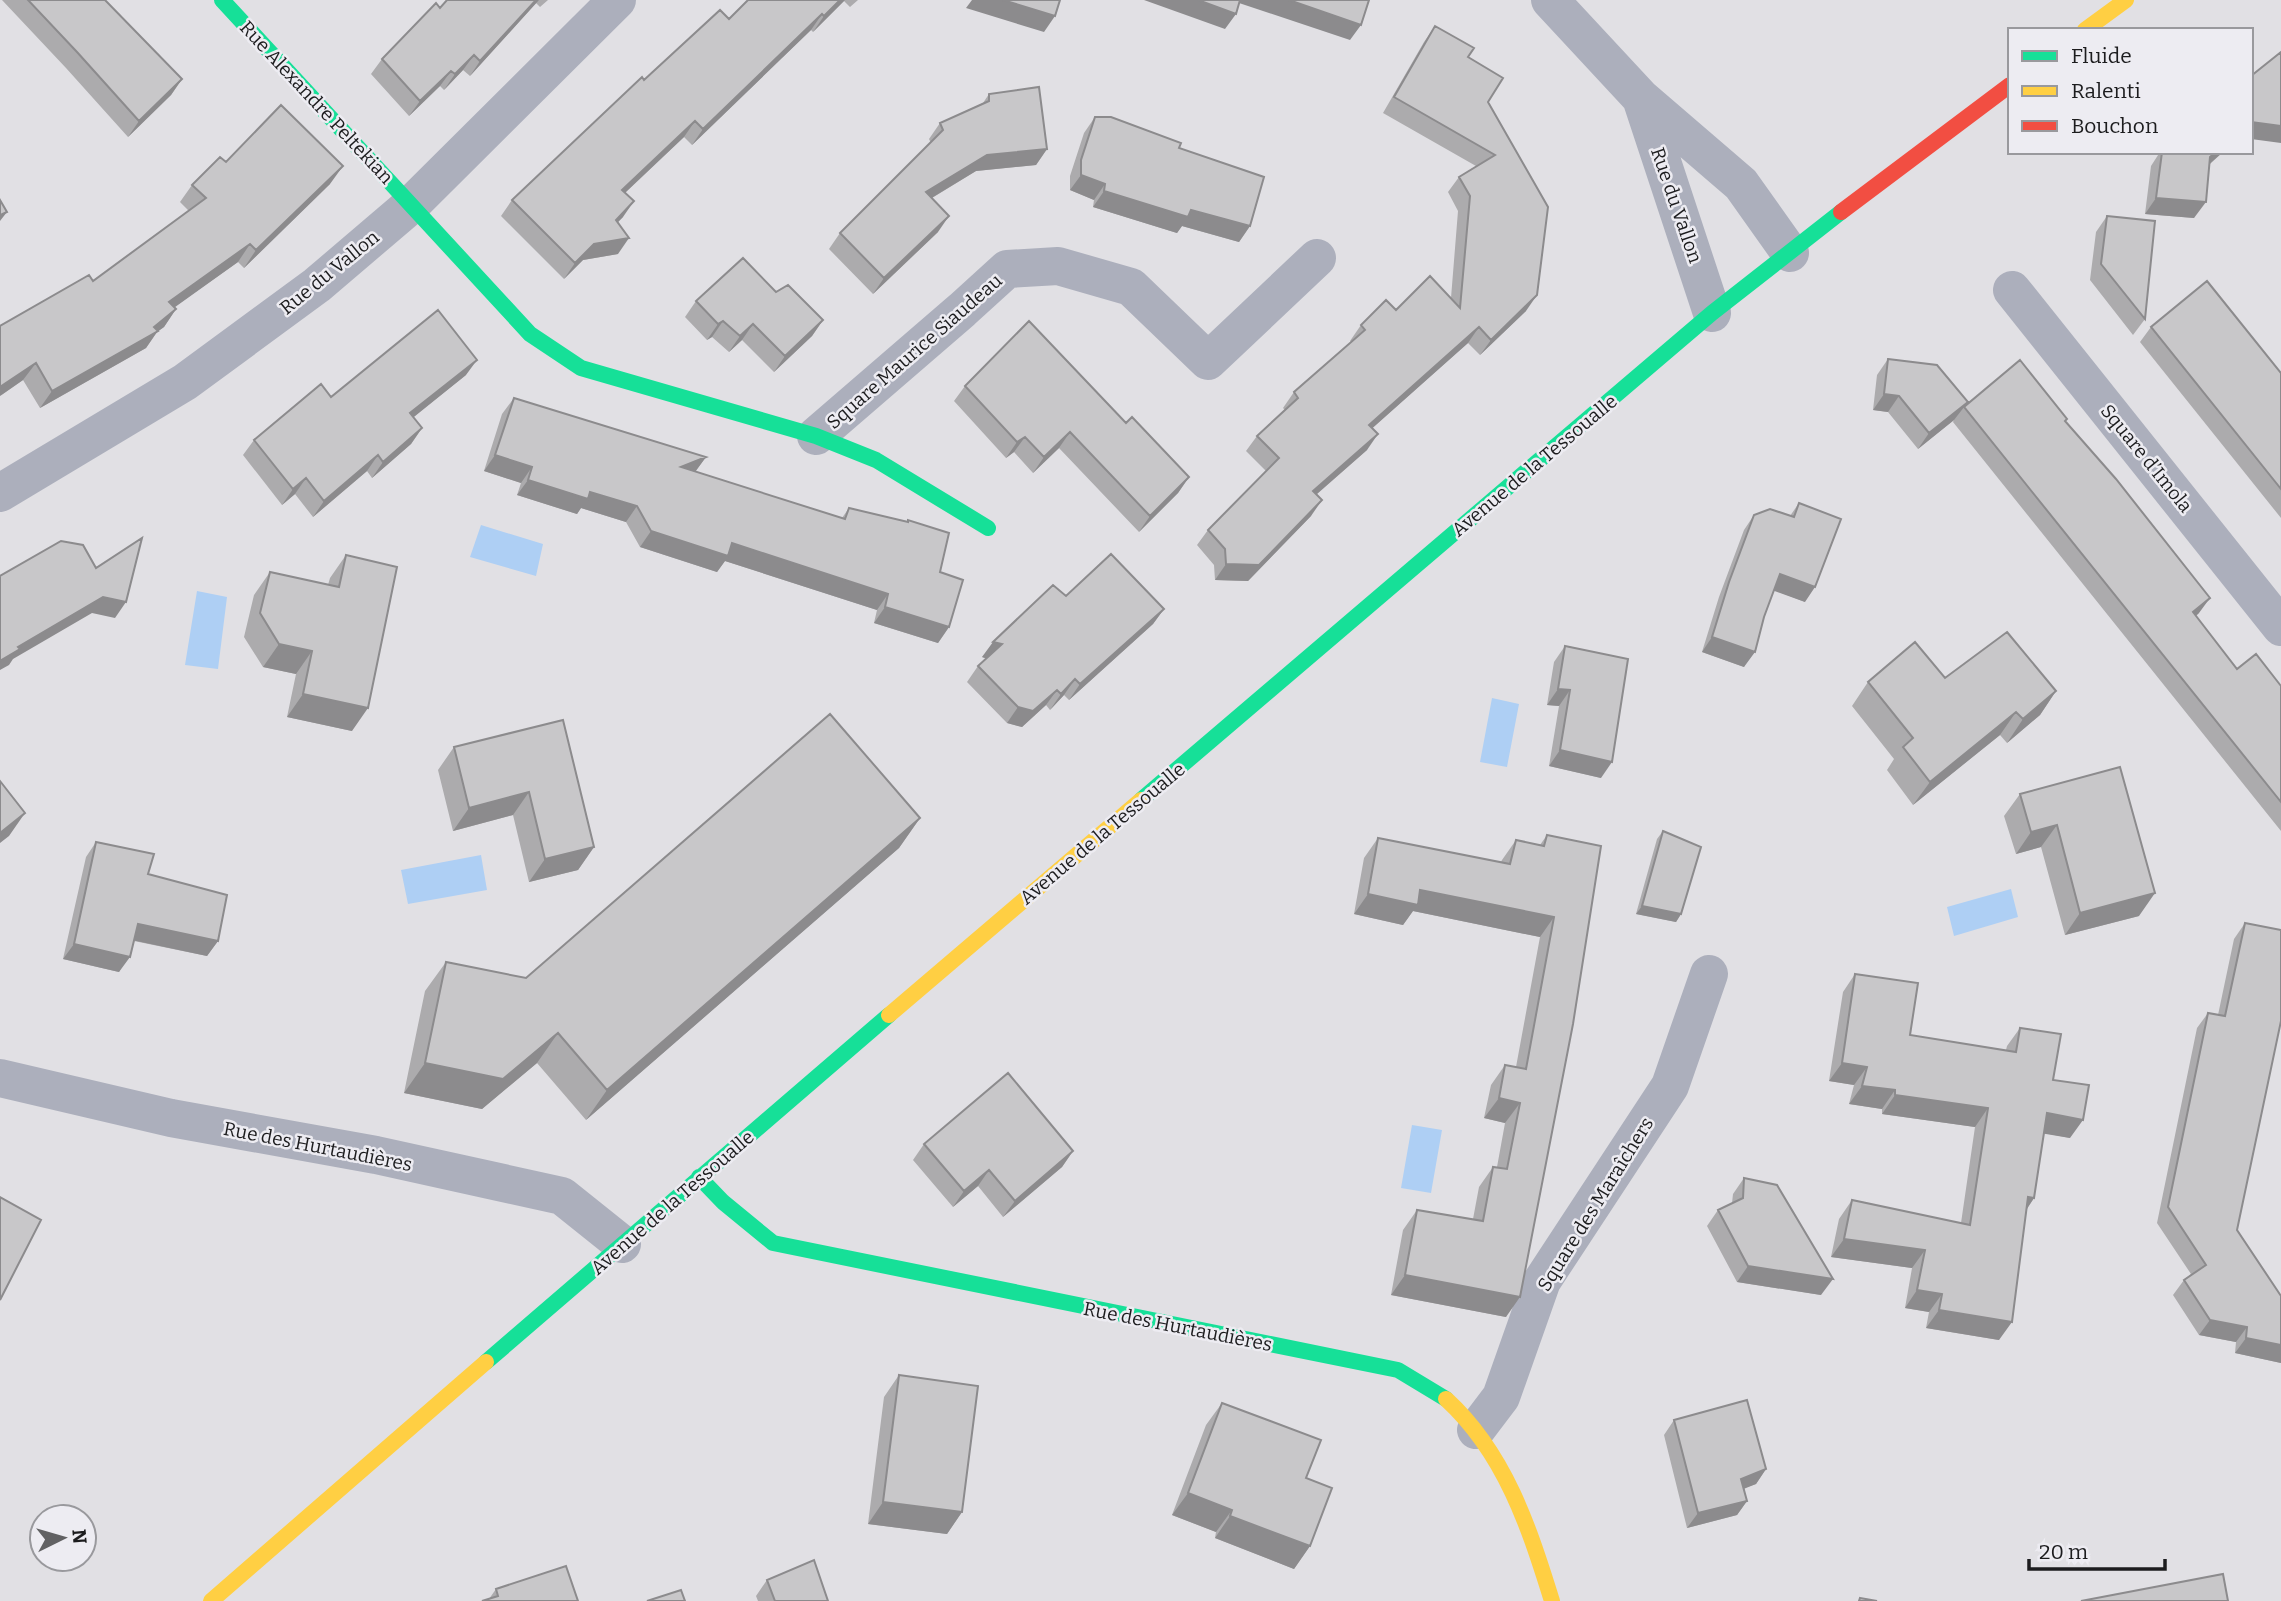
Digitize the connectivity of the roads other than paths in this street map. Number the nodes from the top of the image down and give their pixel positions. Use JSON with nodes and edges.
{"nodes":[{"id":1,"x":222,"y":0,"type":"edge"},
{"id":2,"x":617,"y":0,"type":"edge"},
{"id":3,"x":1550,"y":0,"type":"edge"},
{"id":4,"x":2126,"y":0,"type":"edge"},
{"id":5,"x":2088,"y":28,"type":"edge"},
{"id":6,"x":2008,"y":86,"type":"edge"},
{"id":7,"x":1641,"y":98,"type":"junction"},
{"id":8,"x":412,"y":204,"type":"junction"},
{"id":9,"x":1790,"y":253,"type":"junction"},
{"id":10,"x":1317,"y":258,"type":"dead end"},
{"id":11,"x":2012,"y":289,"type":"dead end"},
{"id":12,"x":1712,"y":313,"type":"junction"},
{"id":13,"x":816,"y":436,"type":"junction"},
{"id":14,"x":0,"y":493,"type":"edge"},
{"id":15,"x":988,"y":528,"type":"dead end"},
{"id":16,"x":2281,"y":627,"type":"edge"},
{"id":17,"x":1709,"y":974,"type":"dead end"},
{"id":18,"x":0,"y":1078,"type":"edge"},
{"id":19,"x":699,"y":1177,"type":"junction"},
{"id":20,"x":622,"y":1244,"type":"junction"},
{"id":21,"x":1476,"y":1430,"type":"junction"},
{"id":22,"x":211,"y":1601,"type":"edge"},
{"id":23,"x":1552,"y":1601,"type":"edge"}],
"edges":[{"from":1,"to":8,"type":"main road","name":"Rue Alexandre Peltekian"},
{"from":2,"to":8,"type":"street","name":"Rue du Vallon"},
{"from":3,"to":7,"type":"street","name":"Rue du Vallon"},
{"from":4,"to":5,"type":"main road"},
{"from":6,"to":9,"type":"main road","name":"Avenue de la Tessoualle"},
{"from":7,"to":9,"type":"street","name":"Rue du Vallon"},
{"from":7,"to":12,"type":"street","name":"Rue du Vallon"},
{"from":8,"to":13,"type":"main road","name":"Square Maurice Siaudeau"},
{"from":8,"to":14,"type":"street","name":"Rue du Vallon"},
{"from":9,"to":12,"type":"main road","name":"Avenue de la Tessoualle"},
{"from":10,"to":13,"type":"street","name":"Square Maurice Siaudeau"},
{"from":11,"to":16,"type":"street","name":"Square d’Imola"},
{"from":12,"to":19,"type":"main road","name":"Avenue de la Tessoualle"},
{"from":13,"to":15,"type":"main road","name":"Square Maurice Siaudeau"},
{"from":17,"to":21,"type":"street","name":"Square des Maraîchers"},
{"from":18,"to":20,"type":"street","name":"Rue des Hurtaudières"},
{"from":19,"to":20,"type":"main road","name":"Avenue de la Tessoualle"},
{"from":19,"to":21,"type":"main road","name":"Rue des Hurtaudières"},
{"from":20,"to":22,"type":"main road","name":"Avenue de la Tessoualle"},
{"from":21,"to":23,"type":"main road","name":"Rue des Hurtaudières"}]}
